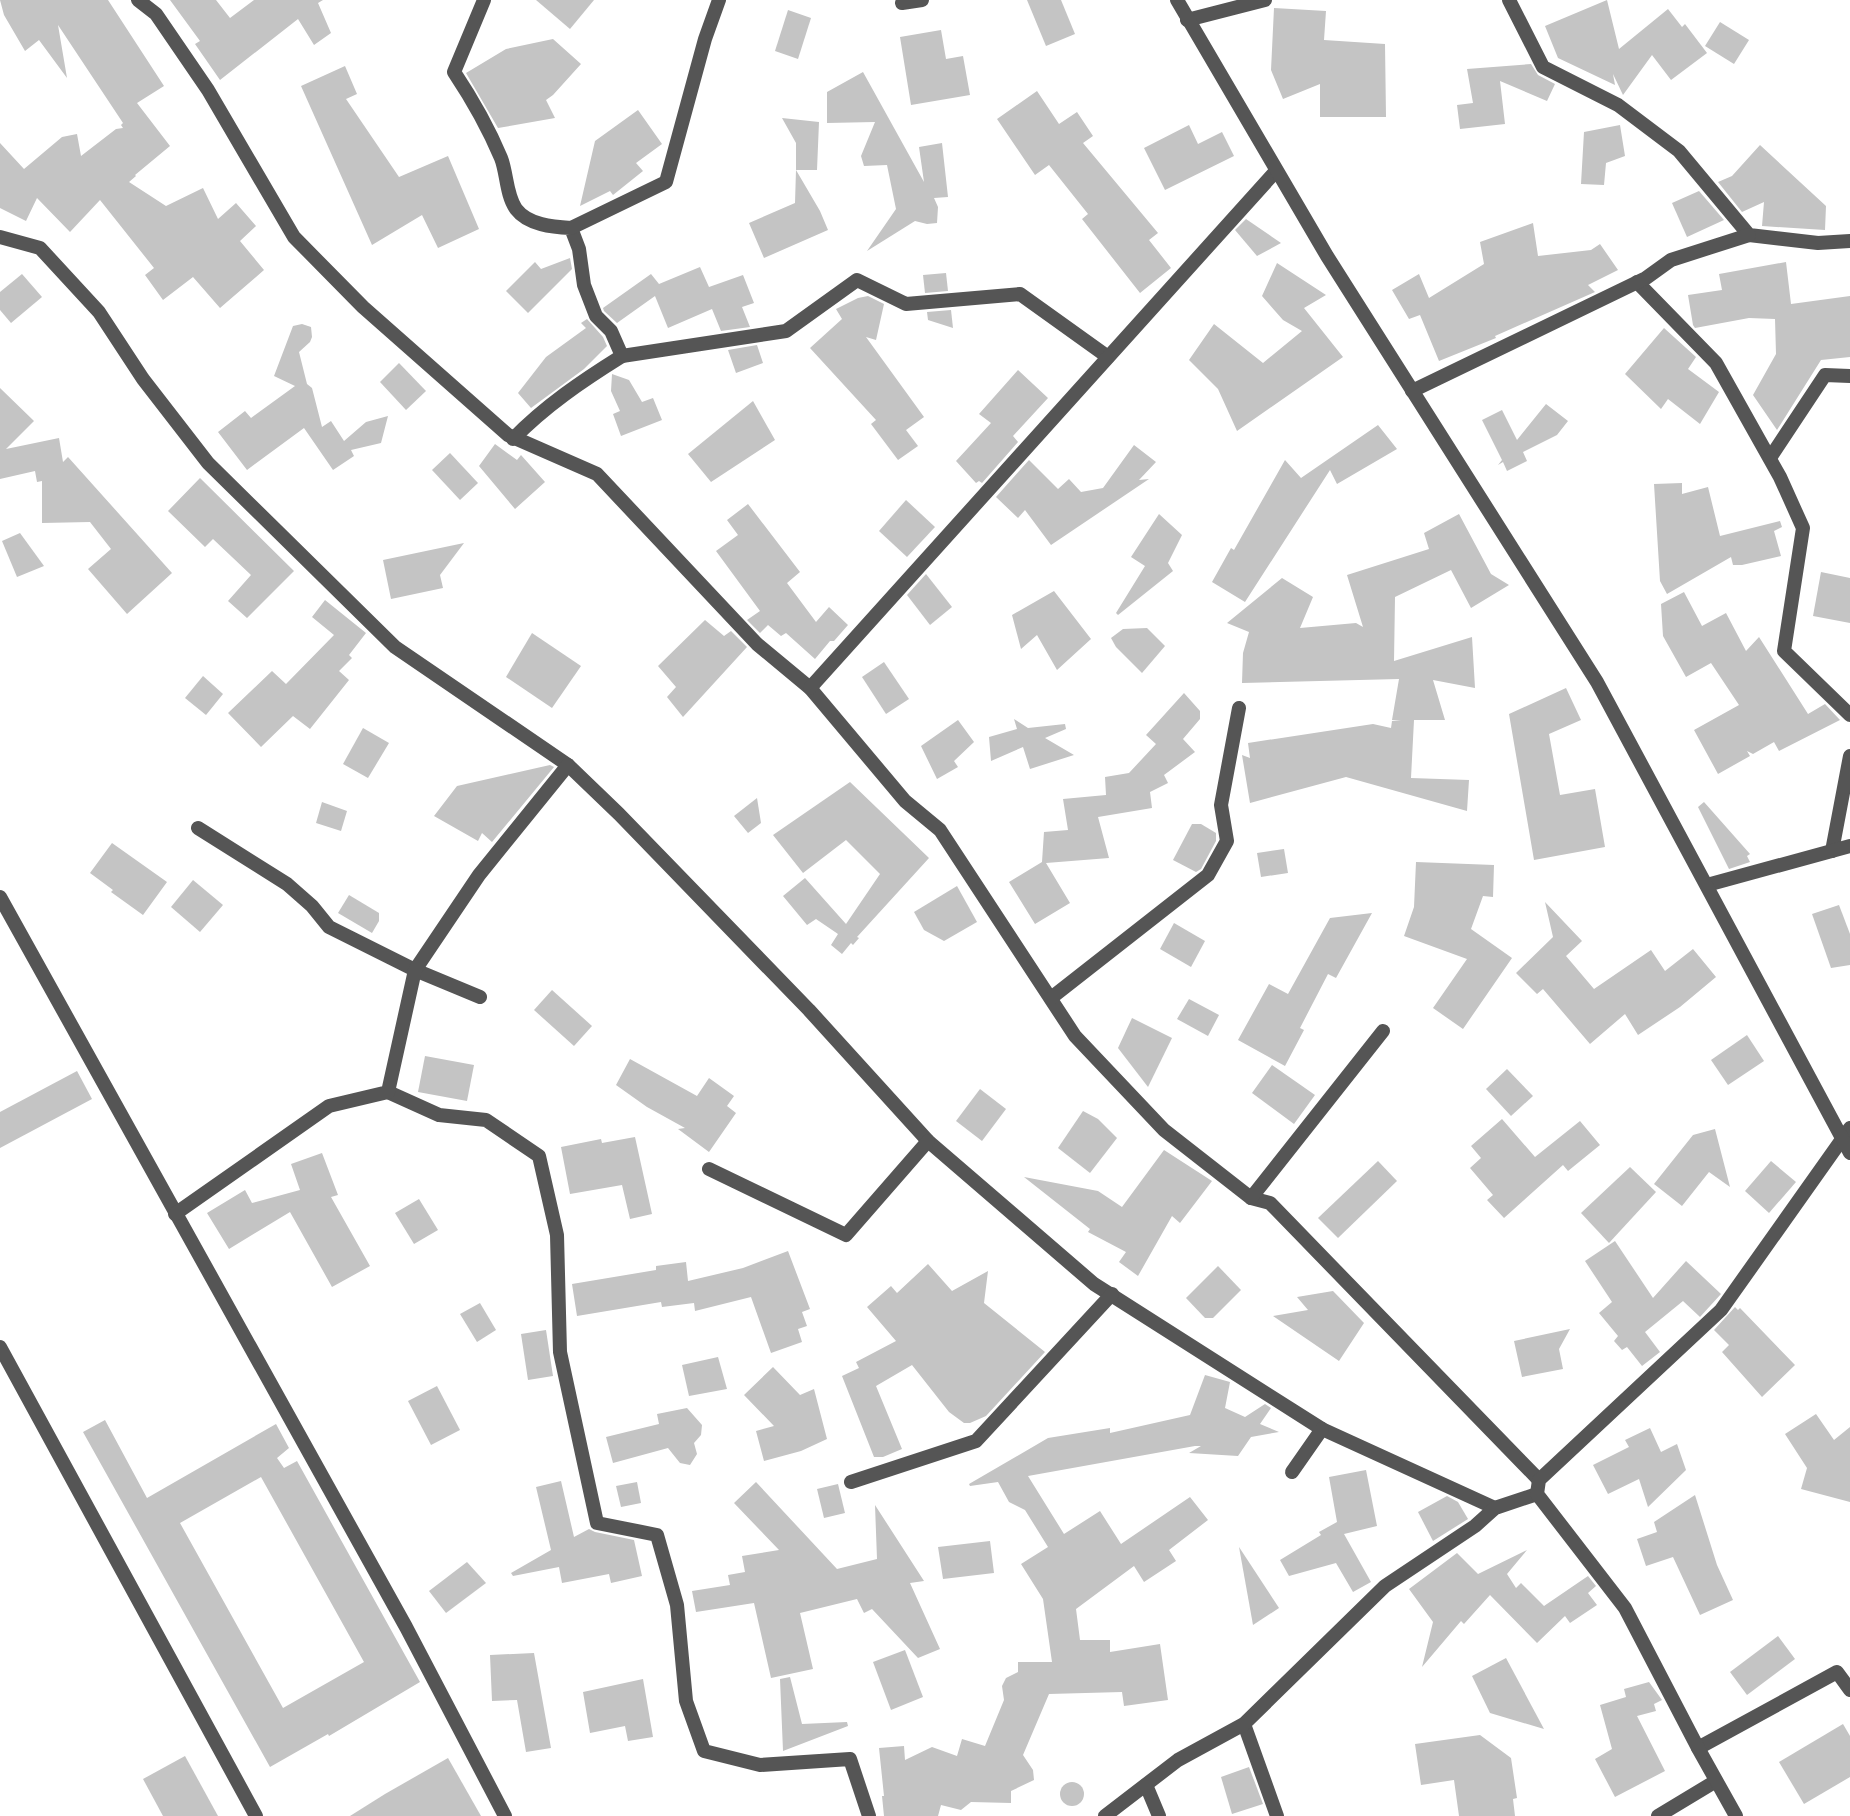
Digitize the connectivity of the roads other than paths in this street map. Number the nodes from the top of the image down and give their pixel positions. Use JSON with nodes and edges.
{"nodes":[{"id":1,"x":138,"y":0,"type":"edge"},
{"id":2,"x":484,"y":0,"type":"edge"},
{"id":3,"x":719,"y":0,"type":"edge"},
{"id":4,"x":922,"y":0,"type":"edge"},
{"id":5,"x":1177,"y":0,"type":"edge"},
{"id":6,"x":1265,"y":0,"type":"edge"},
{"id":7,"x":1509,"y":0,"type":"edge"},
{"id":8,"x":902,"y":4,"type":"dead end"},
{"id":9,"x":1188,"y":20,"type":"junction"},
{"id":10,"x":1276,"y":172,"type":"junction"},
{"id":11,"x":571,"y":228,"type":"junction"},
{"id":12,"x":1749,"y":235,"type":"junction"},
{"id":13,"x":0,"y":237,"type":"edge"},
{"id":14,"x":1850,"y":241,"type":"edge"},
{"id":15,"x":1637,"y":282,"type":"junction"},
{"id":16,"x":621,"y":356,"type":"junction"},
{"id":17,"x":1108,"y":357,"type":"junction"},
{"id":18,"x":1850,"y":376,"type":"edge"},
{"id":19,"x":1412,"y":391,"type":"junction"},
{"id":20,"x":513,"y":439,"type":"junction"},
{"id":21,"x":1770,"y":458,"type":"junction"},
{"id":22,"x":810,"y":688,"type":"junction"},
{"id":23,"x":1239,"y":708,"type":"dead end"},
{"id":24,"x":1850,"y":715,"type":"edge"},
{"id":25,"x":1850,"y":756,"type":"edge"},
{"id":26,"x":568,"y":765,"type":"junction"},
{"id":27,"x":198,"y":828,"type":"dead end"},
{"id":28,"x":1850,"y":846,"type":"edge"},
{"id":29,"x":1832,"y":851,"type":"junction"},
{"id":30,"x":1707,"y":885,"type":"junction"},
{"id":31,"x":0,"y":897,"type":"edge"},
{"id":32,"x":415,"y":970,"type":"junction"},
{"id":33,"x":480,"y":996,"type":"dead end"},
{"id":34,"x":1051,"y":998,"type":"junction"},
{"id":35,"x":1383,"y":1031,"type":"dead end"},
{"id":36,"x":388,"y":1092,"type":"junction"},
{"id":37,"x":1846,"y":1133,"type":"edge"},
{"id":38,"x":928,"y":1141,"type":"junction"},
{"id":39,"x":1850,"y":1153,"type":"edge"},
{"id":40,"x":709,"y":1169,"type":"dead end"},
{"id":41,"x":1251,"y":1198,"type":"junction"},
{"id":42,"x":175,"y":1214,"type":"junction"},
{"id":43,"x":1112,"y":1294,"type":"junction"},
{"id":44,"x":0,"y":1347,"type":"edge"},
{"id":45,"x":1322,"y":1429,"type":"junction"},
{"id":46,"x":1293,"y":1472,"type":"dead end"},
{"id":47,"x":851,"y":1482,"type":"dead end"},
{"id":48,"x":1538,"y":1487,"type":"junction"},
{"id":49,"x":1495,"y":1508,"type":"junction"},
{"id":50,"x":1850,"y":1690,"type":"edge"},
{"id":51,"x":1244,"y":1724,"type":"junction"},
{"id":52,"x":1698,"y":1748,"type":"junction"},
{"id":53,"x":1716,"y":1782,"type":"junction"},
{"id":54,"x":1146,"y":1785,"type":"junction"},
{"id":55,"x":256,"y":1816,"type":"edge"},
{"id":56,"x":505,"y":1816,"type":"edge"},
{"id":57,"x":869,"y":1816,"type":"edge"},
{"id":58,"x":1105,"y":1816,"type":"edge"},
{"id":59,"x":1159,"y":1816,"type":"edge"},
{"id":60,"x":1277,"y":1816,"type":"edge"},
{"id":61,"x":1658,"y":1816,"type":"edge"},
{"id":62,"x":1736,"y":1816,"type":"edge"}],
"edges":[{"from":1,"to":20,"type":"street"},
{"from":2,"to":11,"type":"street"},
{"from":3,"to":11,"type":"street"},
{"from":4,"to":8,"type":"street"},
{"from":5,"to":9,"type":"street"},
{"from":6,"to":9,"type":"street"},
{"from":7,"to":12,"type":"street"},
{"from":9,"to":10,"type":"street"},
{"from":10,"to":17,"type":"street"},
{"from":10,"to":19,"type":"street"},
{"from":11,"to":16,"type":"street"},
{"from":12,"to":14,"type":"street"},
{"from":12,"to":15,"type":"street"},
{"from":13,"to":26,"type":"street"},
{"from":15,"to":19,"type":"street"},
{"from":15,"to":21,"type":"street"},
{"from":16,"to":17,"type":"street"},
{"from":16,"to":20,"type":"street"},
{"from":17,"to":22,"type":"street"},
{"from":18,"to":21,"type":"street"},
{"from":19,"to":30,"type":"street"},
{"from":20,"to":22,"type":"street"},
{"from":21,"to":24,"type":"street"},
{"from":22,"to":34,"type":"street"},
{"from":23,"to":34,"type":"street"},
{"from":25,"to":29,"type":"street"},
{"from":26,"to":32,"type":"street"},
{"from":26,"to":38,"type":"street"},
{"from":27,"to":32,"type":"street"},
{"from":28,"to":29,"type":"street"},
{"from":29,"to":30,"type":"street"},
{"from":30,"to":37,"type":"street"},
{"from":31,"to":42,"type":"street"},
{"from":32,"to":33,"type":"street"},
{"from":32,"to":36,"type":"street"},
{"from":34,"to":41,"type":"street"},
{"from":35,"to":41,"type":"street"},
{"from":36,"to":42,"type":"street"},
{"from":36,"to":57,"type":"street"},
{"from":37,"to":39,"type":"street"},
{"from":37,"to":48,"type":"street"},
{"from":38,"to":40,"type":"street"},
{"from":38,"to":43,"type":"street"},
{"from":41,"to":48,"type":"street"},
{"from":42,"to":56,"type":"street"},
{"from":43,"to":45,"type":"street"},
{"from":43,"to":47,"type":"street"},
{"from":44,"to":55,"type":"street"},
{"from":45,"to":46,"type":"street"},
{"from":45,"to":49,"type":"street"},
{"from":48,"to":49,"type":"street"},
{"from":48,"to":52,"type":"street"},
{"from":49,"to":51,"type":"street"},
{"from":50,"to":52,"type":"street"},
{"from":51,"to":54,"type":"street"},
{"from":51,"to":60,"type":"street"},
{"from":52,"to":53,"type":"street"},
{"from":53,"to":61,"type":"street"},
{"from":53,"to":62,"type":"street"},
{"from":54,"to":58,"type":"street"},
{"from":54,"to":59,"type":"street"}]}
